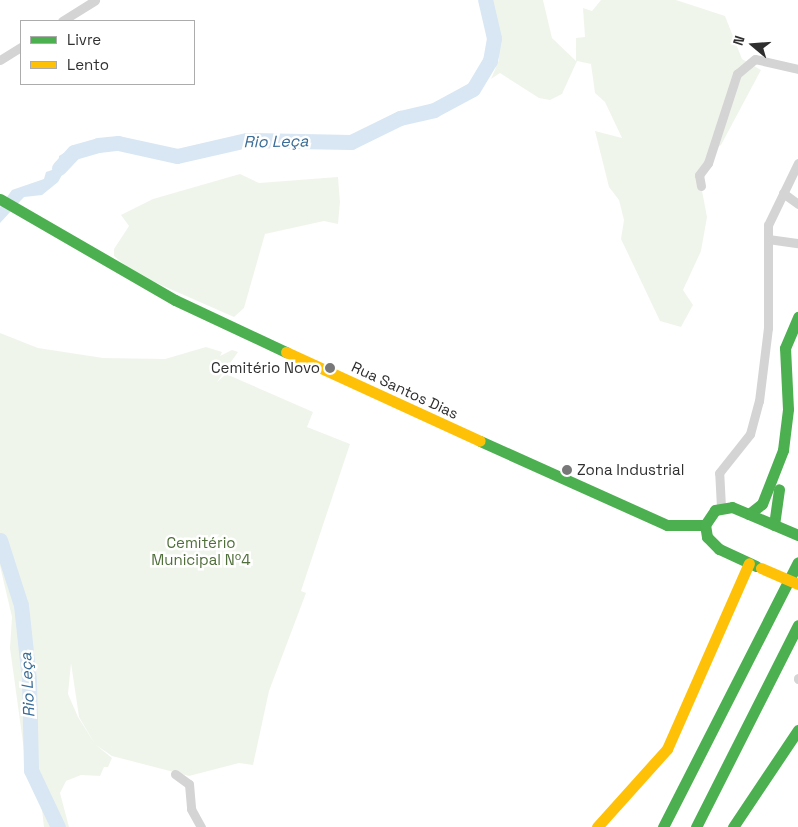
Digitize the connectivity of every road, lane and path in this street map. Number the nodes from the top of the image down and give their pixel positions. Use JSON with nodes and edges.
{"nodes":[{"id":1,"x":95,"y":0,"type":"edge"},
{"id":2,"x":64,"y":20,"type":"edge"},
{"id":3,"x":20,"y":48,"type":"edge"},
{"id":4,"x":0,"y":60,"type":"edge"},
{"id":5,"x":798,"y":69,"type":"edge"},
{"id":6,"x":798,"y":163,"type":"edge"},
{"id":7,"x":701,"y":186,"type":"dead end"},
{"id":8,"x":783,"y":193,"type":"junction"},
{"id":9,"x":0,"y":199,"type":"edge"},
{"id":10,"x":798,"y":204,"type":"edge"},
{"id":11,"x":768,"y":239,"type":"junction"},
{"id":12,"x":798,"y":243,"type":"edge"},
{"id":13,"x":798,"y":317,"type":"edge"},
{"id":14,"x":798,"y":342,"type":"edge"},
{"id":15,"x":721,"y":507,"type":"junction"},
{"id":16,"x":749,"y":514,"type":"junction"},
{"id":17,"x":705,"y":525,"type":"junction"},
{"id":18,"x":778,"y":526,"type":"junction"},
{"id":19,"x":798,"y":535,"type":"edge"},
{"id":20,"x":798,"y":562,"type":"edge"},
{"id":21,"x":749,"y":563,"type":"junction"},
{"id":22,"x":798,"y":584,"type":"edge"},
{"id":23,"x":798,"y":625,"type":"edge"},
{"id":24,"x":798,"y":730,"type":"edge"},
{"id":25,"x":175,"y":774,"type":"dead end"},
{"id":26,"x":201,"y":827,"type":"edge"},
{"id":27,"x":597,"y":827,"type":"edge"},
{"id":28,"x":663,"y":827,"type":"edge"},
{"id":29,"x":696,"y":827,"type":"edge"},
{"id":30,"x":733,"y":827,"type":"edge"}],
"edges":[{"from":1,"to":2,"type":"street"},
{"from":3,"to":4,"type":"street"},
{"from":5,"to":7,"type":"street"},
{"from":6,"to":8,"type":"street"},
{"from":8,"to":10,"type":"street"},
{"from":8,"to":11,"type":"street"},
{"from":9,"to":17,"type":"main road","name":"Rua Santos Dias"},
{"from":11,"to":12,"type":"street"},
{"from":11,"to":15,"type":"street"},
{"from":13,"to":16,"type":"main road"},
{"from":14,"to":18,"type":"main road"},
{"from":15,"to":16,"type":"main road"},
{"from":15,"to":17,"type":"main road"},
{"from":16,"to":18,"type":"main road"},
{"from":17,"to":21,"type":"main road"},
{"from":18,"to":19,"type":"main road"},
{"from":20,"to":28,"type":"main road"},
{"from":21,"to":22,"type":"main road","bridge":true},
{"from":21,"to":27,"type":"main road"},
{"from":23,"to":29,"type":"main road"},
{"from":24,"to":30,"type":"main road"},
{"from":25,"to":26,"type":"street"}]}
